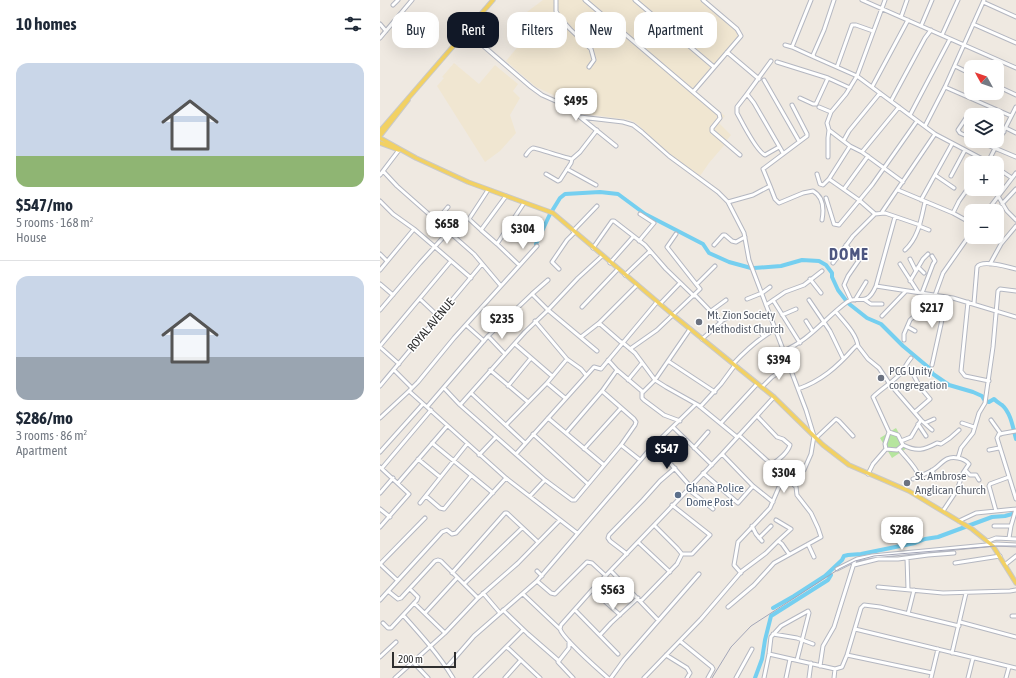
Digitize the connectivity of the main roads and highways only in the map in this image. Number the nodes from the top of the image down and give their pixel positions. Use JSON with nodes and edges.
{"nodes":[{"id":1,"x":493,"y":0,"type":"edge"},
{"id":2,"x":409,"y":99,"type":"junction"},
{"id":3,"x":380,"y":131,"type":"edge"},
{"id":4,"x":380,"y":137,"type":"edge"},
{"id":5,"x":380,"y":143,"type":"edge"},
{"id":6,"x":400,"y":150,"type":"junction"},
{"id":7,"x":1016,"y":583,"type":"edge"}],
"edges":[{"from":1,"to":2,"type":"main road"},
{"from":2,"to":3,"type":"main road"},
{"from":2,"to":4,"type":"main road"},
{"from":4,"to":6,"type":"main road"},
{"from":5,"to":6,"type":"main road"},
{"from":6,"to":7,"type":"main road"}]}
